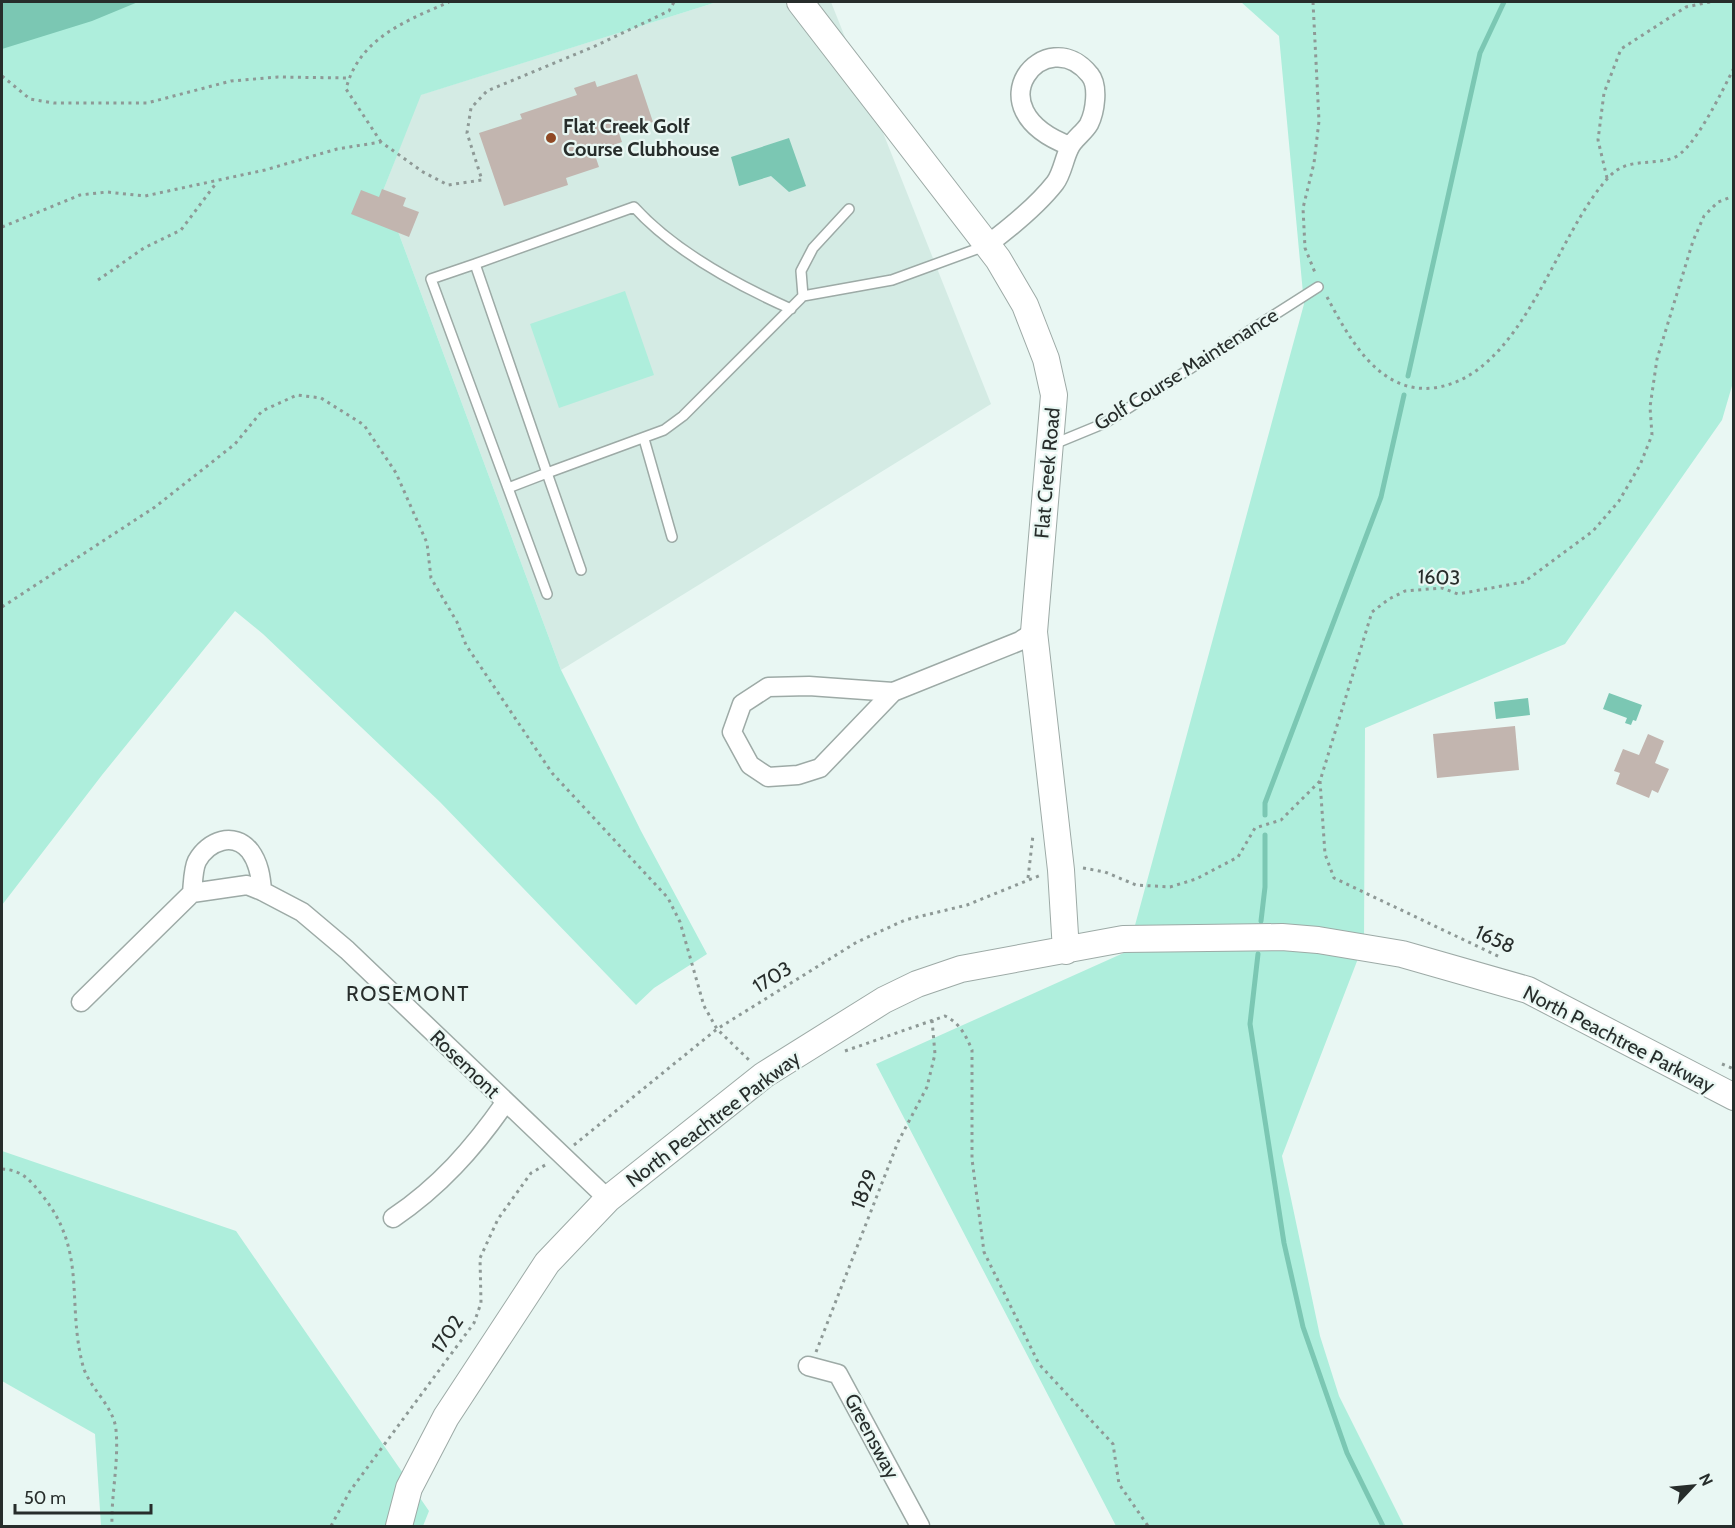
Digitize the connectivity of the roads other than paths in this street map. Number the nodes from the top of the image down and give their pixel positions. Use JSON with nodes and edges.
{"nodes":[{"id":1,"x":800,"y":2,"type":"edge"},
{"id":2,"x":1070,"y":146,"type":"junction"},
{"id":3,"x":849,"y":209,"type":"dead end"},
{"id":4,"x":987,"y":245,"type":"junction"},
{"id":5,"x":475,"y":264,"type":"junction"},
{"id":6,"x":1320,"y":285,"type":"road end"},
{"id":7,"x":803,"y":296,"type":"junction"},
{"id":8,"x":791,"y":309,"type":"junction"},
{"id":9,"x":644,"y":438,"type":"junction"},
{"id":10,"x":1051,"y":445,"type":"junction"},
{"id":11,"x":547,"y":473,"type":"junction"},
{"id":12,"x":508,"y":488,"type":"junction"},
{"id":13,"x":672,"y":537,"type":"dead end"},
{"id":14,"x":581,"y":570,"type":"dead end"},
{"id":15,"x":547,"y":594,"type":"dead end"},
{"id":16,"x":1034,"y":632,"type":"junction"},
{"id":17,"x":893,"y":692,"type":"junction"},
{"id":18,"x":262,"y":891,"type":"junction"},
{"id":19,"x":192,"y":893,"type":"junction"},
{"id":20,"x":1066,"y":951,"type":"junction"},
{"id":21,"x":81,"y":1002,"type":"dead end"},
{"id":22,"x":1734,"y":1096,"type":"edge"},
{"id":23,"x":505,"y":1103,"type":"junction"},
{"id":24,"x":608,"y":1199,"type":"junction"},
{"id":25,"x":393,"y":1218,"type":"dead end"},
{"id":26,"x":808,"y":1366,"type":"road end"},
{"id":27,"x":399,"y":1527,"type":"edge"},
{"id":28,"x":920,"y":1527,"type":"edge"}],
"edges":[{"from":1,"to":4,"type":"street","name":"Flat Creek Road"},
{"from":2,"to":2,"type":"street"},
{"from":2,"to":4,"type":"street"},
{"from":3,"to":7,"type":"lane"},
{"from":4,"to":7,"type":"lane"},
{"from":4,"to":10,"type":"street","name":"Flat Creek Road"},
{"from":5,"to":8,"type":"lane"},
{"from":5,"to":11,"type":"lane"},
{"from":5,"to":12,"type":"lane"},
{"from":6,"to":10,"type":"lane","name":"Golf Course Maintenance"},
{"from":7,"to":8,"type":"lane"},
{"from":8,"to":9,"type":"lane"},
{"from":9,"to":11,"type":"lane"},
{"from":9,"to":13,"type":"lane"},
{"from":10,"to":16,"type":"street","name":"Flat Creek Road"},
{"from":11,"to":12,"type":"lane"},
{"from":11,"to":14,"type":"lane"},
{"from":12,"to":15,"type":"lane"},
{"from":16,"to":17,"type":"street"},
{"from":16,"to":20,"type":"street","name":"Flat Creek Road"},
{"from":17,"to":17,"type":"street"},
{"from":18,"to":19,"type":"street","name":"Rosemont"},
{"from":18,"to":19,"type":"street"},
{"from":18,"to":23,"type":"street","name":"Rosemont"},
{"from":19,"to":21,"type":"street"},
{"from":20,"to":22,"type":"street","name":"North Peachtree Parkway"},
{"from":20,"to":24,"type":"street","name":"North Peachtree Parkway"},
{"from":23,"to":24,"type":"street","name":"Rosemont"},
{"from":23,"to":25,"type":"street"},
{"from":24,"to":27,"type":"street","name":"North Peachtree Parkway"},
{"from":26,"to":28,"type":"street","name":"Greensway"}]}
